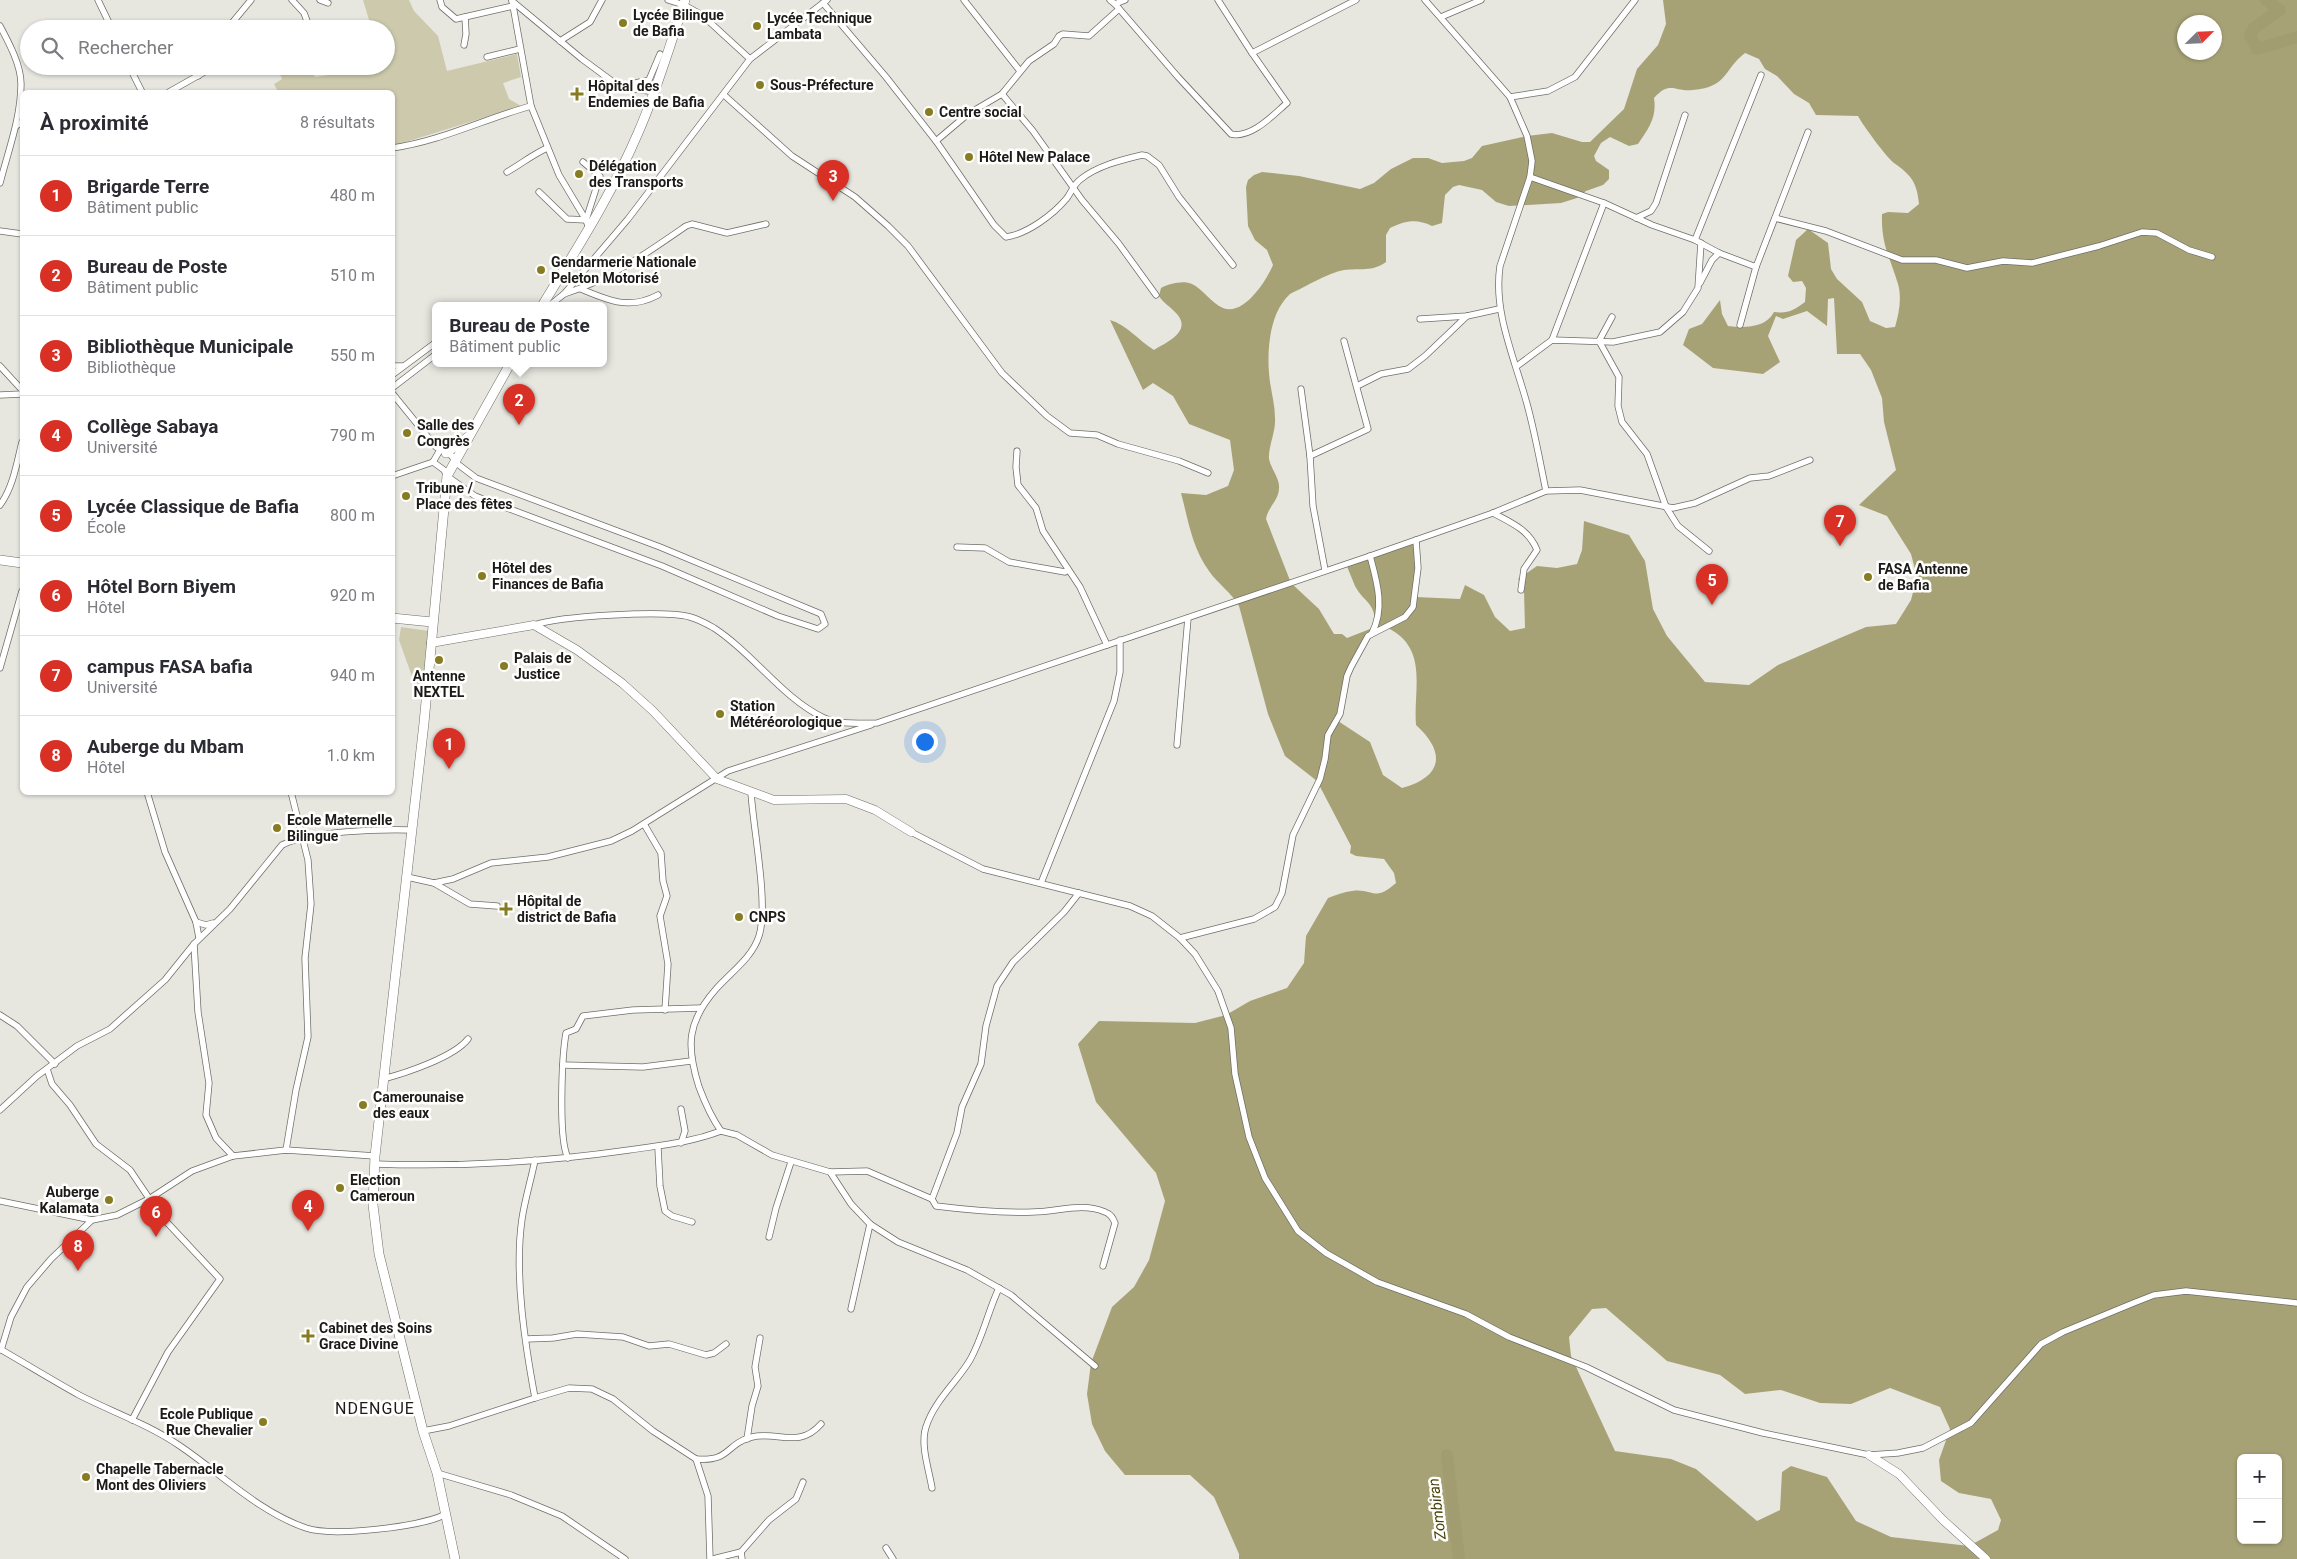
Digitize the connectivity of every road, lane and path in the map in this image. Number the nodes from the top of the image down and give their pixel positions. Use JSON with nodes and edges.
{"nodes":[{"id":1,"x":98,"y":0,"type":"edge"},
{"id":2,"x":251,"y":0,"type":"edge"},
{"id":3,"x":292,"y":0,"type":"edge"},
{"id":4,"x":320,"y":0,"type":"edge"},
{"id":5,"x":440,"y":0,"type":"edge"},
{"id":6,"x":602,"y":0,"type":"edge"},
{"id":7,"x":668,"y":0,"type":"edge"},
{"id":8,"x":964,"y":0,"type":"edge"},
{"id":9,"x":1125,"y":0,"type":"edge"},
{"id":10,"x":1218,"y":0,"type":"edge"},
{"id":11,"x":1356,"y":0,"type":"edge"},
{"id":12,"x":1426,"y":0,"type":"edge"},
{"id":13,"x":1481,"y":0,"type":"edge"},
{"id":14,"x":1635,"y":0,"type":"edge"},
{"id":15,"x":825,"y":1,"type":"edge"},
{"id":16,"x":512,"y":2,"type":"edge"},
{"id":17,"x":684,"y":2,"type":"edge"},
{"id":18,"x":328,"y":3,"type":"dead end"},
{"id":19,"x":1115,"y":4,"type":"edge"},
{"id":20,"x":1442,"y":16,"type":"junction"},
{"id":21,"x":465,"y":17,"type":"junction"},
{"id":22,"x":108,"y":20,"type":"edge"},
{"id":23,"x":234,"y":20,"type":"edge"},
{"id":24,"x":306,"y":20,"type":"edge"},
{"id":25,"x":0,"y":26,"type":"edge"},
{"id":26,"x":560,"y":41,"type":"junction"},
{"id":27,"x":464,"y":45,"type":"dead end"},
{"id":28,"x":520,"y":50,"type":"junction"},
{"id":29,"x":660,"y":54,"type":"dead end"},
{"id":30,"x":1252,"y":54,"type":"junction"},
{"id":31,"x":487,"y":57,"type":"dead end"},
{"id":32,"x":750,"y":60,"type":"junction"},
{"id":33,"x":1020,"y":70,"type":"junction"},
{"id":34,"x":134,"y":75,"type":"edge"},
{"id":35,"x":1762,"y":75,"type":"dead end"},
{"id":36,"x":198,"y":76,"type":"edge"},
{"id":37,"x":620,"y":87,"type":"junction"},
{"id":38,"x":21,"y":90,"type":"edge"},
{"id":39,"x":141,"y":90,"type":"edge"},
{"id":40,"x":173,"y":90,"type":"edge"},
{"id":41,"x":655,"y":92,"type":"junction"},
{"id":42,"x":1002,"y":94,"type":"junction"},
{"id":43,"x":724,"y":95,"type":"junction"},
{"id":44,"x":20,"y":97,"type":"edge"},
{"id":45,"x":1510,"y":98,"type":"junction"},
{"id":46,"x":531,"y":106,"type":"junction"},
{"id":47,"x":1685,"y":115,"type":"dead end"},
{"id":48,"x":20,"y":123,"type":"edge"},
{"id":49,"x":16,"y":126,"type":"junction"},
{"id":50,"x":1808,"y":132,"type":"dead end"},
{"id":51,"x":936,"y":141,"type":"junction"},
{"id":52,"x":395,"y":147,"type":"edge"},
{"id":53,"x":547,"y":148,"type":"junction"},
{"id":54,"x":583,"y":162,"type":"dead end"},
{"id":55,"x":506,"y":172,"type":"dead end"},
{"id":56,"x":1530,"y":178,"type":"junction"},
{"id":57,"x":0,"y":183,"type":"edge"},
{"id":58,"x":1073,"y":186,"type":"junction"},
{"id":59,"x":539,"y":192,"type":"dead end"},
{"id":60,"x":1068,"y":197,"type":"junction"},
{"id":61,"x":1082,"y":200,"type":"junction"},
{"id":62,"x":1604,"y":203,"type":"junction"},
{"id":63,"x":1636,"y":218,"type":"junction"},
{"id":64,"x":1775,"y":218,"type":"junction"},
{"id":65,"x":586,"y":220,"type":"junction"},
{"id":66,"x":766,"y":224,"type":"dead end"},
{"id":67,"x":589,"y":229,"type":"junction"},
{"id":68,"x":0,"y":231,"type":"edge"},
{"id":69,"x":20,"y":234,"type":"edge"},
{"id":70,"x":1698,"y":241,"type":"junction"},
{"id":71,"x":1719,"y":253,"type":"junction"},
{"id":72,"x":2212,"y":257,"type":"dead end"},
{"id":73,"x":1233,"y":264,"type":"dead end"},
{"id":74,"x":1756,"y":267,"type":"junction"},
{"id":75,"x":581,"y":288,"type":"junction"},
{"id":76,"x":1698,"y":288,"type":"junction"},
{"id":77,"x":564,"y":294,"type":"junction"},
{"id":78,"x":658,"y":295,"type":"dead end"},
{"id":79,"x":1156,"y":295,"type":"dead end"},
{"id":80,"x":544,"y":302,"type":"edge"},
{"id":81,"x":554,"y":302,"type":"edge"},
{"id":82,"x":1500,"y":309,"type":"junction"},
{"id":83,"x":1467,"y":316,"type":"junction"},
{"id":84,"x":1612,"y":317,"type":"dead end"},
{"id":85,"x":1420,"y":319,"type":"dead end"},
{"id":86,"x":1740,"y":325,"type":"dead end"},
{"id":87,"x":1552,"y":340,"type":"junction"},
{"id":88,"x":1344,"y":341,"type":"dead end"},
{"id":89,"x":1599,"y":341,"type":"junction"},
{"id":90,"x":432,"y":344,"type":"edge"},
{"id":91,"x":432,"y":357,"type":"edge"},
{"id":92,"x":0,"y":366,"type":"edge"},
{"id":93,"x":395,"y":366,"type":"edge"},
{"id":94,"x":403,"y":366,"type":"junction"},
{"id":95,"x":1517,"y":366,"type":"junction"},
{"id":96,"x":508,"y":367,"type":"edge"},
{"id":97,"x":395,"y":372,"type":"edge"},
{"id":98,"x":395,"y":385,"type":"edge"},
{"id":99,"x":1357,"y":386,"type":"junction"},
{"id":100,"x":20,"y":388,"type":"edge"},
{"id":101,"x":1301,"y":390,"type":"dead end"},
{"id":102,"x":20,"y":394,"type":"edge"},
{"id":103,"x":0,"y":395,"type":"edge"},
{"id":104,"x":395,"y":396,"type":"edge"},
{"id":105,"x":468,"y":437,"type":"junction"},
{"id":106,"x":20,"y":449,"type":"edge"},
{"id":107,"x":443,"y":451,"type":"junction"},
{"id":108,"x":1017,"y":451,"type":"dead end"},
{"id":109,"x":1310,"y":456,"type":"junction"},
{"id":110,"x":1810,"y":460,"type":"dead end"},
{"id":111,"x":433,"y":462,"type":"junction"},
{"id":112,"x":455,"y":462,"type":"junction"},
{"id":113,"x":1208,"y":473,"type":"dead end"},
{"id":114,"x":395,"y":475,"type":"edge"},
{"id":115,"x":447,"y":476,"type":"junction"},
{"id":116,"x":1546,"y":491,"type":"junction"},
{"id":117,"x":0,"y":505,"type":"edge"},
{"id":118,"x":1666,"y":507,"type":"junction"},
{"id":119,"x":1493,"y":513,"type":"junction"},
{"id":120,"x":1416,"y":540,"type":"junction"},
{"id":121,"x":957,"y":546,"type":"dead end"},
{"id":122,"x":1709,"y":551,"type":"dead end"},
{"id":123,"x":1370,"y":556,"type":"junction"},
{"id":124,"x":0,"y":560,"type":"edge"},
{"id":125,"x":20,"y":563,"type":"edge"},
{"id":126,"x":1068,"y":570,"type":"junction"},
{"id":127,"x":1325,"y":570,"type":"junction"},
{"id":128,"x":1520,"y":590,"type":"dead end"},
{"id":129,"x":20,"y":598,"type":"edge"},
{"id":130,"x":395,"y":618,"type":"edge"},
{"id":131,"x":1188,"y":618,"type":"junction"},
{"id":132,"x":432,"y":622,"type":"junction"},
{"id":133,"x":534,"y":625,"type":"junction"},
{"id":134,"x":1372,"y":632,"type":"junction"},
{"id":135,"x":1120,"y":640,"type":"junction"},
{"id":136,"x":431,"y":643,"type":"junction"},
{"id":137,"x":1107,"y":645,"type":"junction"},
{"id":138,"x":0,"y":668,"type":"edge"},
{"id":139,"x":876,"y":723,"type":"junction"},
{"id":140,"x":1177,"y":745,"type":"dead end"},
{"id":141,"x":717,"y":779,"type":"junction"},
{"id":142,"x":751,"y":792,"type":"junction"},
{"id":143,"x":148,"y":795,"type":"edge"},
{"id":144,"x":293,"y":795,"type":"edge"},
{"id":145,"x":644,"y":824,"type":"junction"},
{"id":146,"x":412,"y":830,"type":"junction"},
{"id":147,"x":911,"y":832,"type":"joint"},
{"id":148,"x":304,"y":838,"type":"junction"},
{"id":149,"x":407,"y":877,"type":"junction"},
{"id":150,"x":434,"y":883,"type":"junction"},
{"id":151,"x":1041,"y":883,"type":"junction"},
{"id":152,"x":1079,"y":893,"type":"junction"},
{"id":153,"x":497,"y":906,"type":"dead end"},
{"id":154,"x":196,"y":922,"type":"junction"},
{"id":155,"x":216,"y":923,"type":"junction"},
{"id":156,"x":199,"y":938,"type":"junction"},
{"id":157,"x":1180,"y":938,"type":"junction"},
{"id":158,"x":194,"y":944,"type":"junction"},
{"id":159,"x":701,"y":1008,"type":"junction"},
{"id":160,"x":665,"y":1010,"type":"junction"},
{"id":161,"x":0,"y":1015,"type":"edge"},
{"id":162,"x":468,"y":1039,"type":"dead end"},
{"id":163,"x":691,"y":1061,"type":"junction"},
{"id":164,"x":55,"y":1064,"type":"junction"},
{"id":165,"x":564,"y":1065,"type":"junction"},
{"id":166,"x":48,"y":1069,"type":"junction"},
{"id":167,"x":383,"y":1079,"type":"junction"},
{"id":168,"x":681,"y":1109,"type":"dead end"},
{"id":169,"x":0,"y":1110,"type":"edge"},
{"id":170,"x":721,"y":1131,"type":"junction"},
{"id":171,"x":681,"y":1143,"type":"junction"},
{"id":172,"x":658,"y":1148,"type":"junction"},
{"id":173,"x":286,"y":1150,"type":"junction"},
{"id":174,"x":233,"y":1156,"type":"junction"},
{"id":175,"x":568,"y":1158,"type":"junction"},
{"id":176,"x":375,"y":1160,"type":"junction"},
{"id":177,"x":535,"y":1160,"type":"junction"},
{"id":178,"x":791,"y":1162,"type":"junction"},
{"id":179,"x":830,"y":1172,"type":"junction"},
{"id":180,"x":149,"y":1199,"type":"junction"},
{"id":181,"x":932,"y":1199,"type":"junction"},
{"id":182,"x":0,"y":1201,"type":"edge"},
{"id":183,"x":92,"y":1220,"type":"junction"},
{"id":184,"x":692,"y":1222,"type":"dead end"},
{"id":185,"x":870,"y":1224,"type":"junction"},
{"id":186,"x":770,"y":1237,"type":"dead end"},
{"id":187,"x":1103,"y":1266,"type":"dead end"},
{"id":188,"x":999,"y":1288,"type":"junction"},
{"id":189,"x":2297,"y":1303,"type":"edge"},
{"id":190,"x":851,"y":1309,"type":"dead end"},
{"id":191,"x":760,"y":1338,"type":"dead end"},
{"id":192,"x":526,"y":1339,"type":"junction"},
{"id":193,"x":726,"y":1344,"type":"dead end"},
{"id":194,"x":0,"y":1349,"type":"edge"},
{"id":195,"x":1095,"y":1366,"type":"dead end"},
{"id":196,"x":535,"y":1398,"type":"junction"},
{"id":197,"x":132,"y":1420,"type":"junction"},
{"id":198,"x":821,"y":1424,"type":"dead end"},
{"id":199,"x":423,"y":1431,"type":"junction"},
{"id":200,"x":747,"y":1439,"type":"junction"},
{"id":201,"x":1869,"y":1455,"type":"junction"},
{"id":202,"x":696,"y":1459,"type":"junction"},
{"id":203,"x":437,"y":1473,"type":"junction"},
{"id":204,"x":803,"y":1482,"type":"dead end"},
{"id":205,"x":932,"y":1488,"type":"dead end"},
{"id":206,"x":444,"y":1515,"type":"junction"},
{"id":207,"x":886,"y":1548,"type":"dead end"},
{"id":208,"x":741,"y":1552,"type":"junction"},
{"id":209,"x":455,"y":1559,"type":"edge"},
{"id":210,"x":625,"y":1559,"type":"edge"},
{"id":211,"x":712,"y":1559,"type":"edge"},
{"id":212,"x":742,"y":1559,"type":"edge"},
{"id":213,"x":892,"y":1559,"type":"edge"},
{"id":214,"x":1986,"y":1559,"type":"edge"}],
"edges":[{"from":1,"to":22,"type":"street"},
{"from":2,"to":23,"type":"street"},
{"from":3,"to":24,"type":"street"},
{"from":4,"to":18,"type":"street"},
{"from":5,"to":21,"type":"street"},
{"from":6,"to":26,"type":"street"},
{"from":7,"to":17,"type":"street"},
{"from":8,"to":33,"type":"street"},
{"from":9,"to":19,"type":"street"},
{"from":10,"to":30,"type":"street"},
{"from":11,"to":30,"type":"street"},
{"from":12,"to":20,"type":"street"},
{"from":13,"to":20,"type":"street"},
{"from":14,"to":45,"type":"street"},
{"from":15,"to":32,"type":"street"},
{"from":15,"to":51,"type":"street"},
{"from":16,"to":21,"type":"street"},
{"from":16,"to":26,"type":"street"},
{"from":16,"to":28,"type":"street"},
{"from":17,"to":32,"type":"street"},
{"from":17,"to":41,"type":"main road"},
{"from":19,"to":30,"type":"street"},
{"from":19,"to":33,"type":"street"},
{"from":20,"to":45,"type":"street"},
{"from":21,"to":27,"type":"street"},
{"from":25,"to":38,"type":"street"},
{"from":26,"to":37,"type":"street"},
{"from":28,"to":31,"type":"street"},
{"from":28,"to":46,"type":"street"},
{"from":29,"to":37,"type":"street"},
{"from":32,"to":43,"type":"street"},
{"from":33,"to":42,"type":"street"},
{"from":34,"to":39,"type":"street"},
{"from":35,"to":70,"type":"street"},
{"from":36,"to":40,"type":"street"},
{"from":37,"to":41,"type":"street"},
{"from":41,"to":67,"type":"main road"},
{"from":42,"to":51,"type":"street"},
{"from":42,"to":58,"type":"street"},
{"from":43,"to":77,"type":"street"},
{"from":43,"to":113,"type":"street"},
{"from":44,"to":49,"type":"street"},
{"from":45,"to":56,"type":"street"},
{"from":46,"to":52,"type":"street"},
{"from":46,"to":53,"type":"street"},
{"from":47,"to":63,"type":"street"},
{"from":48,"to":49,"type":"street"},
{"from":49,"to":57,"type":"street"},
{"from":50,"to":64,"type":"street"},
{"from":51,"to":60,"type":"street"},
{"from":53,"to":55,"type":"street"},
{"from":53,"to":65,"type":"street"},
{"from":54,"to":65,"type":"street"},
{"from":56,"to":62,"type":"street"},
{"from":56,"to":82,"type":"street"},
{"from":58,"to":60,"type":"street"},
{"from":58,"to":61,"type":"street"},
{"from":58,"to":73,"type":"street"},
{"from":59,"to":65,"type":"street"},
{"from":60,"to":61,"type":"street"},
{"from":61,"to":79,"type":"street"},
{"from":62,"to":63,"type":"street"},
{"from":62,"to":87,"type":"street"},
{"from":63,"to":70,"type":"street"},
{"from":64,"to":72,"type":"street"},
{"from":64,"to":74,"type":"street"},
{"from":65,"to":67,"type":"street"},
{"from":66,"to":75,"type":"street"},
{"from":67,"to":80,"type":"main road"},
{"from":68,"to":69,"type":"street"},
{"from":70,"to":71,"type":"street"},
{"from":70,"to":76,"type":"street"},
{"from":71,"to":74,"type":"street"},
{"from":71,"to":76,"type":"street"},
{"from":74,"to":86,"type":"street"},
{"from":75,"to":77,"type":"street"},
{"from":75,"to":78,"type":"street"},
{"from":76,"to":89,"type":"street"},
{"from":77,"to":81,"type":"street"},
{"from":82,"to":83,"type":"street"},
{"from":82,"to":95,"type":"street"},
{"from":83,"to":85,"type":"street"},
{"from":83,"to":99,"type":"street"},
{"from":84,"to":89,"type":"street"},
{"from":87,"to":89,"type":"street"},
{"from":87,"to":95,"type":"street"},
{"from":88,"to":99,"type":"street"},
{"from":89,"to":118,"type":"street"},
{"from":90,"to":94,"type":"street"},
{"from":91,"to":98,"type":"street"},
{"from":92,"to":100,"type":"street"},
{"from":93,"to":94,"type":"street"},
{"from":94,"to":97,"type":"street"},
{"from":95,"to":116,"type":"street"},
{"from":96,"to":105,"type":"main road"},
{"from":99,"to":109,"type":"street"},
{"from":101,"to":109,"type":"street"},
{"from":102,"to":103,"type":"street"},
{"from":104,"to":107,"type":"street"},
{"from":105,"to":107,"type":"main road"},
{"from":105,"to":112,"type":"main road"},
{"from":106,"to":117,"type":"street"},
{"from":107,"to":111,"type":"street"},
{"from":107,"to":112,"type":"street"},
{"from":108,"to":126,"type":"street"},
{"from":109,"to":127,"type":"street"},
{"from":110,"to":118,"type":"street"},
{"from":111,"to":114,"type":"street"},
{"from":111,"to":115,"type":"street"},
{"from":112,"to":115,"type":"main road"},
{"from":112,"to":115,"type":"street"},
{"from":115,"to":132,"type":"main road"},
{"from":116,"to":118,"type":"street"},
{"from":116,"to":119,"type":"street"},
{"from":118,"to":122,"type":"street"},
{"from":119,"to":120,"type":"street"},
{"from":119,"to":128,"type":"street"},
{"from":120,"to":123,"type":"street"},
{"from":120,"to":134,"type":"street"},
{"from":121,"to":126,"type":"street"},
{"from":123,"to":127,"type":"street"},
{"from":123,"to":134,"type":"street"},
{"from":124,"to":125,"type":"main road"},
{"from":126,"to":137,"type":"street"},
{"from":127,"to":131,"type":"street"},
{"from":129,"to":138,"type":"street"},
{"from":130,"to":132,"type":"main road"},
{"from":131,"to":135,"type":"street"},
{"from":131,"to":140,"type":"street"},
{"from":132,"to":136,"type":"main road"},
{"from":133,"to":136,"type":"street"},
{"from":133,"to":139,"type":"street"},
{"from":133,"to":141,"type":"street"},
{"from":134,"to":157,"type":"street"},
{"from":135,"to":137,"type":"street"},
{"from":135,"to":151,"type":"street"},
{"from":136,"to":146,"type":"main road"},
{"from":137,"to":139,"type":"street"},
{"from":139,"to":141,"type":"street"},
{"from":141,"to":142,"type":"street"},
{"from":141,"to":145,"type":"street"},
{"from":142,"to":147,"type":"street"},
{"from":142,"to":159,"type":"street"},
{"from":143,"to":154,"type":"street"},
{"from":144,"to":148,"type":"street"},
{"from":145,"to":150,"type":"street"},
{"from":145,"to":160,"type":"street"},
{"from":146,"to":148,"type":"street"},
{"from":146,"to":149,"type":"main road"},
{"from":147,"to":151,"type":"street"},
{"from":148,"to":155,"type":"street"},
{"from":148,"to":173,"type":"street"},
{"from":149,"to":150,"type":"street"},
{"from":149,"to":167,"type":"main road"},
{"from":150,"to":153,"type":"street"},
{"from":151,"to":152,"type":"street"},
{"from":152,"to":157,"type":"street"},
{"from":152,"to":181,"type":"street"},
{"from":154,"to":155,"type":"street"},
{"from":154,"to":156,"type":"street"},
{"from":155,"to":156,"type":"street"},
{"from":156,"to":158,"type":"street"},
{"from":157,"to":201,"type":"street"},
{"from":158,"to":164,"type":"street"},
{"from":158,"to":174,"type":"street"},
{"from":159,"to":160,"type":"street"},
{"from":159,"to":163,"type":"street"},
{"from":160,"to":165,"type":"street"},
{"from":161,"to":164,"type":"street"},
{"from":162,"to":167,"type":"street"},
{"from":163,"to":165,"type":"street"},
{"from":163,"to":170,"type":"street"},
{"from":164,"to":166,"type":"street"},
{"from":165,"to":175,"type":"street"},
{"from":166,"to":169,"type":"street"},
{"from":166,"to":180,"type":"street"},
{"from":167,"to":176,"type":"main road"},
{"from":168,"to":171,"type":"street"},
{"from":170,"to":171,"type":"street"},
{"from":170,"to":178,"type":"street"},
{"from":171,"to":172,"type":"street"},
{"from":172,"to":175,"type":"street"},
{"from":172,"to":184,"type":"street"},
{"from":173,"to":174,"type":"street"},
{"from":173,"to":176,"type":"street"},
{"from":174,"to":180,"type":"street"},
{"from":175,"to":177,"type":"street"},
{"from":176,"to":177,"type":"street"},
{"from":176,"to":199,"type":"main road"},
{"from":177,"to":192,"type":"street"},
{"from":178,"to":179,"type":"street"},
{"from":178,"to":186,"type":"street"},
{"from":179,"to":181,"type":"street"},
{"from":179,"to":185,"type":"street"},
{"from":180,"to":183,"type":"street"},
{"from":180,"to":197,"type":"street"},
{"from":181,"to":187,"type":"street"},
{"from":182,"to":183,"type":"street"},
{"from":183,"to":194,"type":"street"},
{"from":185,"to":188,"type":"street"},
{"from":185,"to":190,"type":"street"},
{"from":188,"to":195,"type":"street"},
{"from":188,"to":205,"type":"street"},
{"from":189,"to":201,"type":"street"},
{"from":191,"to":200,"type":"street"},
{"from":192,"to":193,"type":"street"},
{"from":192,"to":196,"type":"street"},
{"from":194,"to":197,"type":"street"},
{"from":196,"to":199,"type":"street"},
{"from":196,"to":202,"type":"street"},
{"from":197,"to":206,"type":"street"},
{"from":198,"to":200,"type":"street"},
{"from":199,"to":203,"type":"main road"},
{"from":200,"to":202,"type":"street"},
{"from":201,"to":214,"type":"street"},
{"from":202,"to":211,"type":"street"},
{"from":203,"to":206,"type":"main road"},
{"from":203,"to":210,"type":"street"},
{"from":204,"to":208,"type":"street"},
{"from":206,"to":209,"type":"main road"},
{"from":207,"to":213,"type":"street"},
{"from":208,"to":211,"type":"street"},
{"from":208,"to":212,"type":"street"}]}
